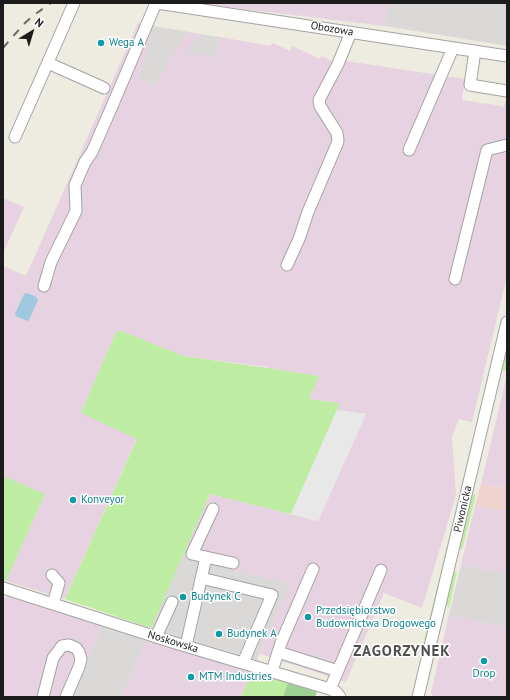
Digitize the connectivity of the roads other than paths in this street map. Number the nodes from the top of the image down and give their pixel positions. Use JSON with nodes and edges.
{"nodes":[{"id":1,"x":74,"y":3,"type":"edge"},
{"id":2,"x":157,"y":3,"type":"edge"},
{"id":3,"x":351,"y":32,"type":"junction"},
{"id":4,"x":453,"y":48,"type":"junction"},
{"id":5,"x":475,"y":51,"type":"junction"},
{"id":6,"x":507,"y":56,"type":"edge"},
{"id":7,"x":48,"y":64,"type":"junction"},
{"id":8,"x":104,"y":88,"type":"dead end"},
{"id":9,"x":507,"y":91,"type":"edge"},
{"id":10,"x":15,"y":137,"type":"dead end"},
{"id":11,"x":507,"y":145,"type":"edge"},
{"id":12,"x":409,"y":150,"type":"dead end"},
{"id":13,"x":287,"y":265,"type":"dead end"},
{"id":14,"x":455,"y":279,"type":"dead end"},
{"id":15,"x":44,"y":286,"type":"dead end"},
{"id":16,"x":507,"y":322,"type":"edge"},
{"id":17,"x":213,"y":509,"type":"dead end"},
{"id":18,"x":206,"y":557,"type":"junction"},
{"id":19,"x":233,"y":563,"type":"dead end"},
{"id":20,"x":313,"y":569,"type":"dead end"},
{"id":21,"x":381,"y":570,"type":"dead end"},
{"id":22,"x":52,"y":575,"type":"dead end"},
{"id":23,"x":201,"y":578,"type":"junction"},
{"id":24,"x":3,"y":588,"type":"edge"},
{"id":25,"x":172,"y":602,"type":"dead end"},
{"id":26,"x":53,"y":604,"type":"junction"},
{"id":27,"x":156,"y":637,"type":"junction"},
{"id":28,"x":186,"y":646,"type":"junction"},
{"id":29,"x":278,"y":652,"type":"junction"},
{"id":30,"x":243,"y":663,"type":"junction"},
{"id":31,"x":272,"y":671,"type":"junction"},
{"id":32,"x":338,"y":671,"type":"junction"},
{"id":33,"x":330,"y":689,"type":"junction"},
{"id":34,"x":43,"y":697,"type":"edge"},
{"id":35,"x":66,"y":697,"type":"edge"},
{"id":36,"x":340,"y":697,"type":"edge"},
{"id":37,"x":418,"y":697,"type":"edge"}],
"edges":[{"from":1,"to":7,"type":"street"},
{"from":2,"to":3,"type":"street","name":"Obozowa"},
{"from":2,"to":15,"type":"street"},
{"from":3,"to":4,"type":"street","name":"Obozowa"},
{"from":3,"to":13,"type":"street"},
{"from":4,"to":5,"type":"street","name":"Obozowa"},
{"from":4,"to":12,"type":"street"},
{"from":5,"to":6,"type":"street","name":"Obozowa"},
{"from":5,"to":9,"type":"street"},
{"from":7,"to":8,"type":"street"},
{"from":7,"to":10,"type":"street"},
{"from":11,"to":14,"type":"street"},
{"from":16,"to":37,"type":"street","name":"Piwonicka"},
{"from":17,"to":18,"type":"street"},
{"from":18,"to":19,"type":"street"},
{"from":18,"to":23,"type":"street"},
{"from":20,"to":29,"type":"street"},
{"from":21,"to":32,"type":"street"},
{"from":22,"to":26,"type":"street"},
{"from":23,"to":28,"type":"street"},
{"from":23,"to":30,"type":"street"},
{"from":24,"to":26,"type":"street","name":"Noskowska"},
{"from":25,"to":27,"type":"street"},
{"from":26,"to":27,"type":"street","name":"Noskowska"},
{"from":27,"to":28,"type":"street","name":"Noskowska"},
{"from":28,"to":30,"type":"street","name":"Noskowska"},
{"from":29,"to":31,"type":"street"},
{"from":29,"to":32,"type":"street"},
{"from":30,"to":31,"type":"street","name":"Noskowska"},
{"from":31,"to":33,"type":"street","name":"Noskowska"},
{"from":32,"to":33,"type":"street"},
{"from":33,"to":36,"type":"street","name":"Noskowska"},
{"from":34,"to":35,"type":"street"}]}
